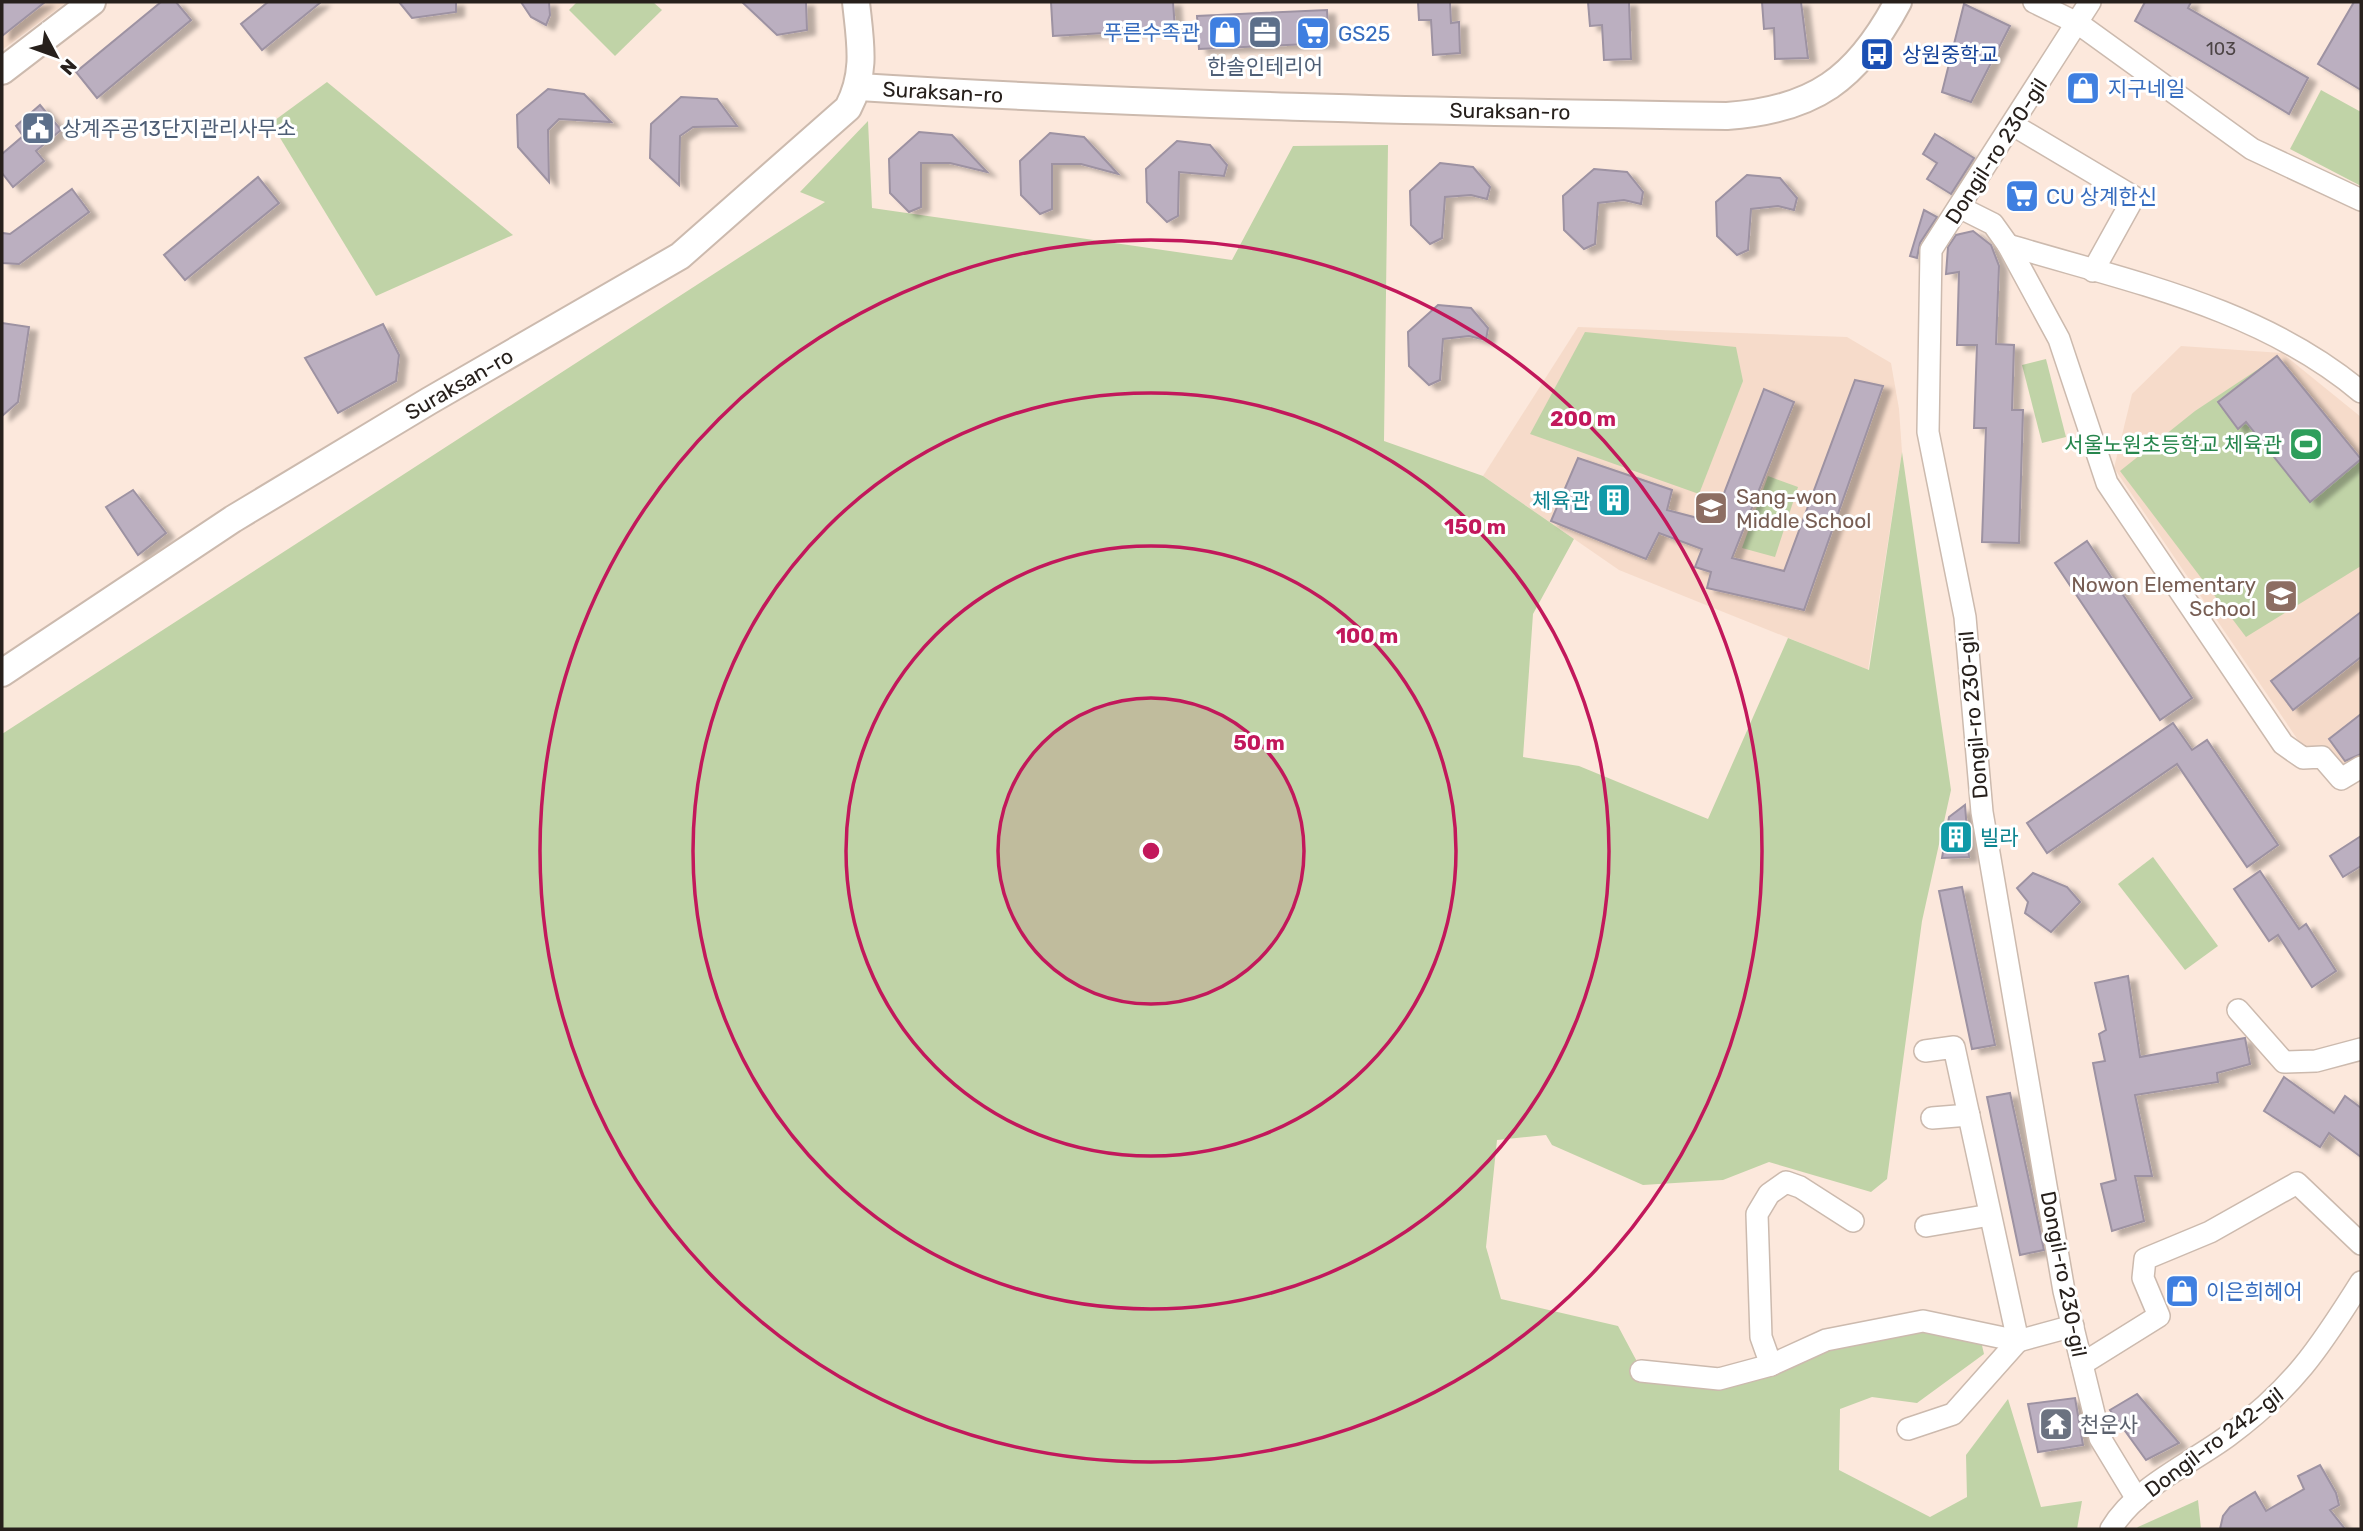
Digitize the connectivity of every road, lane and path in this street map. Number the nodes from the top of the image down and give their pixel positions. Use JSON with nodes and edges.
{"nodes":[{"id":1,"x":92,"y":2,"type":"edge"},
{"id":2,"x":856,"y":2,"type":"edge"},
{"id":3,"x":1898,"y":2,"type":"edge"},
{"id":4,"x":2034,"y":2,"type":"edge"},
{"id":5,"x":2090,"y":2,"type":"edge"},
{"id":6,"x":2079,"y":24,"type":"junction"},
{"id":7,"x":2,"y":71,"type":"edge"},
{"id":8,"x":859,"y":87,"type":"junction"},
{"id":9,"x":2013,"y":125,"type":"junction"},
{"id":10,"x":2361,"y":200,"type":"edge"},
{"id":11,"x":1959,"y":207,"type":"junction"},
{"id":12,"x":2008,"y":245,"type":"junction"},
{"id":13,"x":2094,"y":271,"type":"junction"},
{"id":14,"x":2361,"y":392,"type":"edge"},
{"id":15,"x":2,"y":673,"type":"edge"},
{"id":16,"x":2361,"y":767,"type":"edge"},
{"id":17,"x":2238,"y":1010,"type":"dead end"},
{"id":18,"x":2361,"y":1049,"type":"edge"},
{"id":19,"x":1924,"y":1051,"type":"dead end"},
{"id":20,"x":1969,"y":1115,"type":"junction"},
{"id":21,"x":1932,"y":1118,"type":"dead end"},
{"id":22,"x":1990,"y":1215,"type":"junction"},
{"id":23,"x":1853,"y":1221,"type":"dead end"},
{"id":24,"x":1926,"y":1226,"type":"dead end"},
{"id":25,"x":2361,"y":1244,"type":"edge"},
{"id":26,"x":2359,"y":1289,"type":"edge"},
{"id":27,"x":2073,"y":1326,"type":"junction"},
{"id":28,"x":2018,"y":1341,"type":"junction"},
{"id":29,"x":2082,"y":1364,"type":"junction"},
{"id":30,"x":1771,"y":1365,"type":"junction"},
{"id":31,"x":1641,"y":1371,"type":"dead end"},
{"id":32,"x":1908,"y":1429,"type":"dead end"},
{"id":33,"x":2137,"y":1499,"type":"junction"},
{"id":34,"x":2110,"y":1529,"type":"edge"}],
"edges":[{"from":1,"to":7,"type":"street"},
{"from":2,"to":8,"type":"street"},
{"from":3,"to":8,"type":"street","name":"Suraksan-ro"},
{"from":4,"to":6,"type":"street"},
{"from":5,"to":6,"type":"street","name":"Dongil-ro 230-gil"},
{"from":6,"to":9,"type":"street","name":"Dongil-ro 230-gil"},
{"from":6,"to":10,"type":"street"},
{"from":8,"to":15,"type":"street","name":"Suraksan-ro"},
{"from":9,"to":11,"type":"street","name":"Dongil-ro 230-gil"},
{"from":9,"to":13,"type":"street"},
{"from":11,"to":12,"type":"street"},
{"from":11,"to":27,"type":"street","name":"Dongil-ro 230-gil"},
{"from":12,"to":13,"type":"street"},
{"from":12,"to":16,"type":"street"},
{"from":13,"to":14,"type":"street"},
{"from":17,"to":18,"type":"street"},
{"from":19,"to":20,"type":"street"},
{"from":20,"to":21,"type":"street"},
{"from":20,"to":22,"type":"street"},
{"from":22,"to":24,"type":"street"},
{"from":22,"to":28,"type":"street"},
{"from":23,"to":30,"type":"street"},
{"from":25,"to":29,"type":"street"},
{"from":26,"to":33,"type":"street","name":"Dongil-ro 242-gil"},
{"from":27,"to":28,"type":"street"},
{"from":27,"to":29,"type":"street","name":"Dongil-ro 230-gil"},
{"from":28,"to":30,"type":"street"},
{"from":28,"to":32,"type":"street"},
{"from":29,"to":33,"type":"street","name":"Dongil-ro 230-gil"},
{"from":30,"to":31,"type":"street"},
{"from":33,"to":34,"type":"street","name":"Dongil-ro 242-gil"}]}
